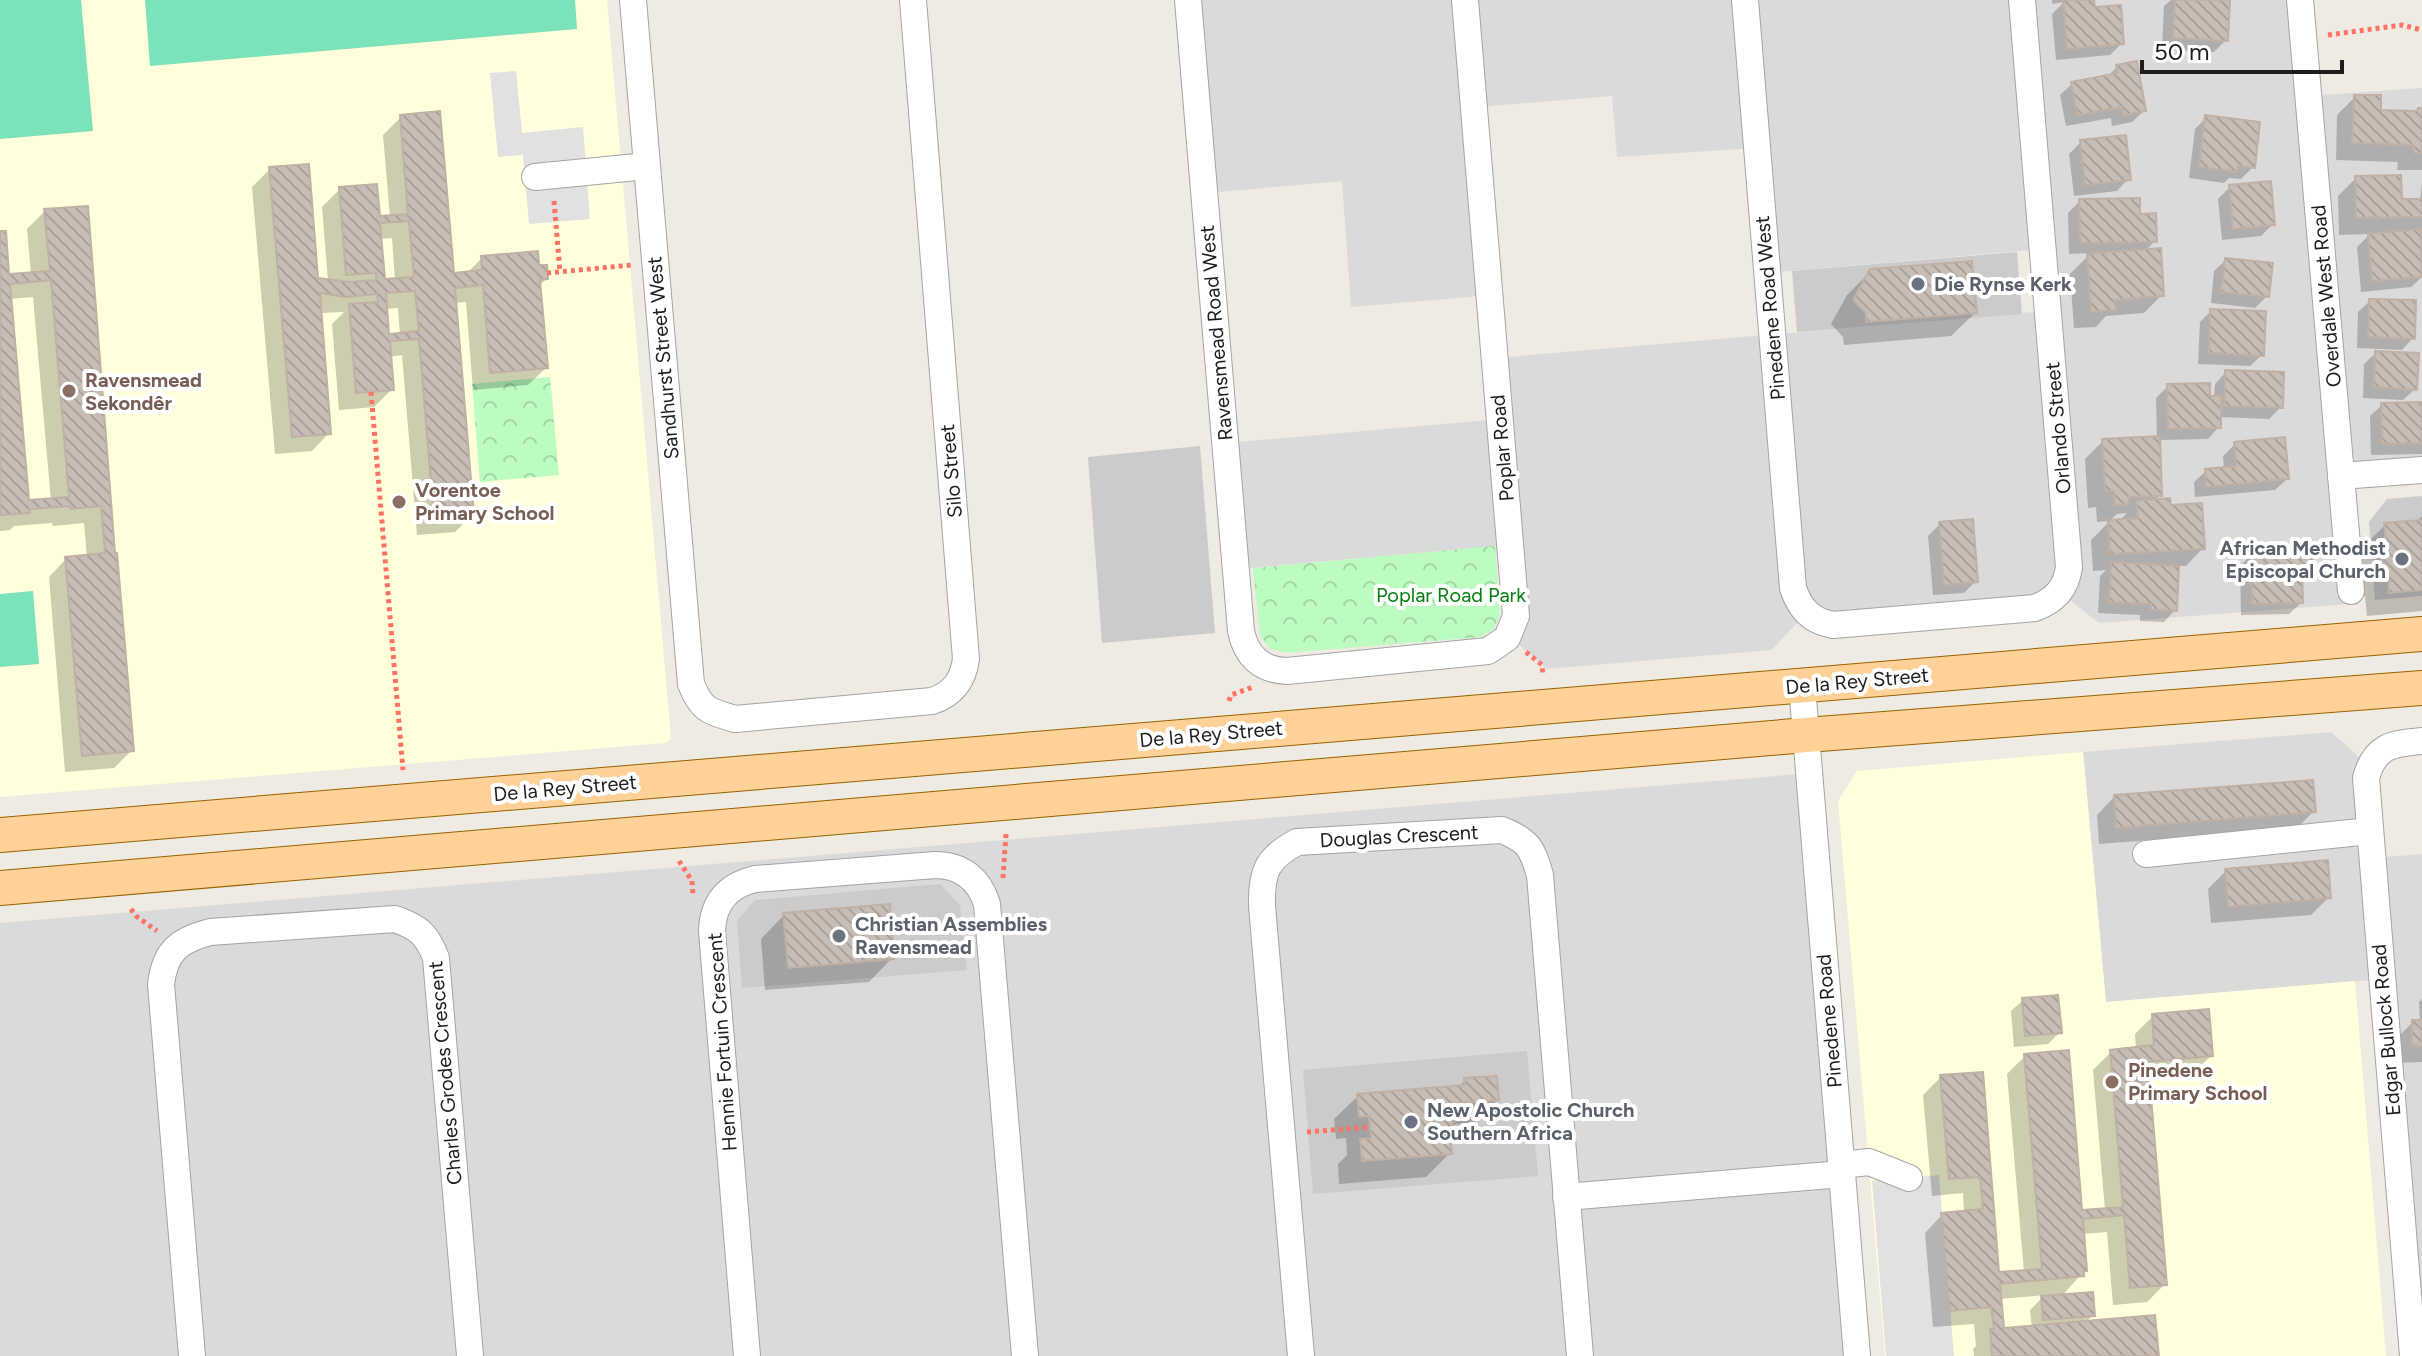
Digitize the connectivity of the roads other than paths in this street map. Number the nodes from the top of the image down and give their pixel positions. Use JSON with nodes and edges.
{"nodes":[{"id":1,"x":633,"y":0,"type":"edge"},
{"id":2,"x":913,"y":0,"type":"edge"},
{"id":3,"x":1188,"y":0,"type":"edge"},
{"id":4,"x":1465,"y":0,"type":"edge"},
{"id":5,"x":1745,"y":0,"type":"edge"},
{"id":6,"x":2022,"y":0,"type":"edge"},
{"id":7,"x":2300,"y":0,"type":"edge"},
{"id":8,"x":647,"y":166,"type":"junction"},
{"id":9,"x":543,"y":176,"type":"road end"},
{"id":10,"x":2422,"y":470,"type":"edge"},
{"id":11,"x":2341,"y":476,"type":"junction"},
{"id":12,"x":2351,"y":591,"type":"dead end"},
{"id":13,"x":1806,"y":613,"type":"joint"},
{"id":14,"x":2422,"y":634,"type":"edge"},
{"id":15,"x":1260,"y":673,"type":"joint"},
{"id":16,"x":1802,"y":686,"type":"junction"},
{"id":17,"x":2422,"y":688,"type":"edge"},
{"id":18,"x":708,"y":711,"type":"joint"},
{"id":19,"x":1806,"y":735,"type":"junction"},
{"id":20,"x":2422,"y":741,"type":"edge"},
{"id":21,"x":2370,"y":831,"type":"junction"},
{"id":22,"x":0,"y":835,"type":"edge"},
{"id":23,"x":2146,"y":854,"type":"dead end"},
{"id":24,"x":0,"y":888,"type":"edge"},
{"id":25,"x":1842,"y":1170,"type":"junction"},
{"id":26,"x":1909,"y":1178,"type":"dead end"},
{"id":27,"x":1566,"y":1197,"type":"junction"},
{"id":28,"x":192,"y":1356,"type":"edge"},
{"id":29,"x":470,"y":1356,"type":"edge"},
{"id":30,"x":747,"y":1356,"type":"edge"},
{"id":31,"x":1025,"y":1356,"type":"edge"},
{"id":32,"x":1301,"y":1356,"type":"edge"},
{"id":33,"x":1580,"y":1356,"type":"edge"},
{"id":34,"x":1857,"y":1356,"type":"edge"},
{"id":35,"x":2413,"y":1356,"type":"edge"}],
"edges":[{"from":1,"to":8,"type":"street","name":"Sandhurst Street West"},
{"from":2,"to":18,"type":"street","name":"Silo Street"},
{"from":3,"to":15,"type":"street","name":"Ravensmead Road West"},
{"from":4,"to":15,"type":"street","name":"Poplar Road"},
{"from":5,"to":13,"type":"street","name":"Pinedene Road West"},
{"from":6,"to":13,"type":"street","name":"Orlando Street"},
{"from":7,"to":11,"type":"street","name":"Overdale West Road"},
{"from":8,"to":9,"type":"street"},
{"from":8,"to":18,"type":"street","name":"Sandhurst Street West"},
{"from":10,"to":11,"type":"street"},
{"from":11,"to":12,"type":"street","name":"Overdale West Road"},
{"from":14,"to":16,"type":"main road","name":"De la Rey Street"},
{"from":16,"to":19,"type":"street","name":"Pinedene Road"},
{"from":16,"to":22,"type":"main road","name":"De la Rey Street"},
{"from":17,"to":19,"type":"main road"},
{"from":19,"to":24,"type":"main road"},
{"from":19,"to":25,"type":"street","name":"Pinedene Road"},
{"from":20,"to":21,"type":"street","name":"Edgar Bullock Road"},
{"from":21,"to":23,"type":"street"},
{"from":21,"to":35,"type":"street","name":"Edgar Bullock Road"},
{"from":25,"to":26,"type":"street"},
{"from":25,"to":27,"type":"street"},
{"from":25,"to":34,"type":"street","name":"Pinedene Road"},
{"from":27,"to":32,"type":"street","name":"Douglas Crescent"},
{"from":27,"to":33,"type":"street","name":"Douglas Crescent"},
{"from":28,"to":29,"type":"street","name":"Charles Grodes Crescent"},
{"from":30,"to":31,"type":"street","name":"Hennie Fortuin Crescent"}]}
